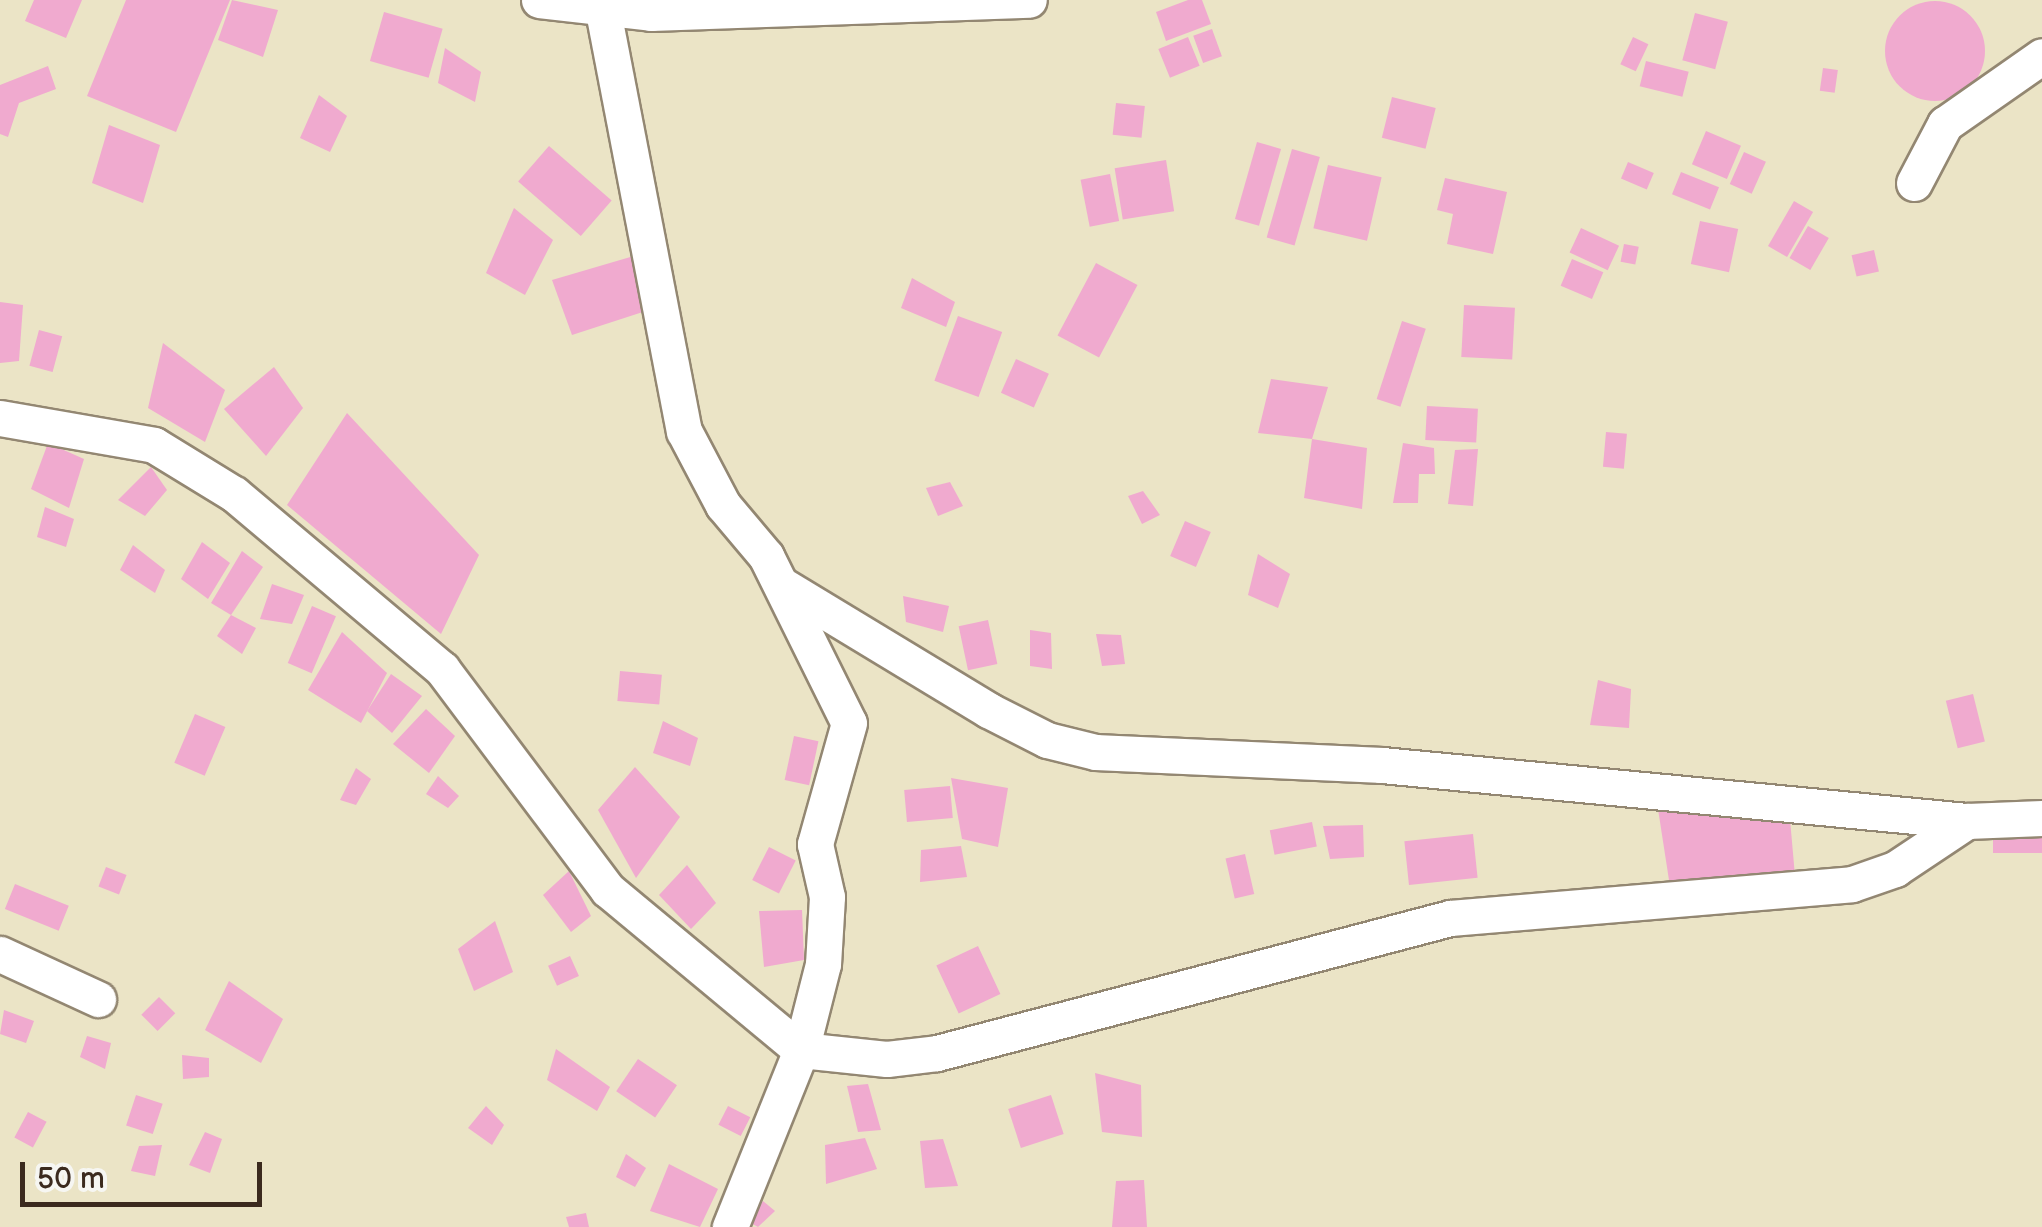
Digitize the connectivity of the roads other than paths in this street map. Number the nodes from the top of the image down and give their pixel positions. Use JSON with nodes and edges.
{"nodes":[{"id":1,"x":539,"y":0,"type":"edge"},
{"id":2,"x":1029,"y":0,"type":"edge"},
{"id":3,"x":651,"y":6,"type":"edge"},
{"id":4,"x":603,"y":11,"type":"junction"},
{"id":5,"x":2042,"y":56,"type":"edge"},
{"id":6,"x":1914,"y":183,"type":"dead end"},
{"id":7,"x":0,"y":418,"type":"edge"},
{"id":8,"x":781,"y":585,"type":"junction"},
{"id":9,"x":2042,"y":818,"type":"edge"},
{"id":10,"x":1967,"y":821,"type":"junction"},
{"id":11,"x":0,"y":954,"type":"edge"},
{"id":12,"x":98,"y":999,"type":"dead end"},
{"id":13,"x":801,"y":1050,"type":"junction"},
{"id":14,"x":730,"y":1227,"type":"edge"}],
"edges":[{"from":1,"to":4,"type":"street"},
{"from":2,"to":3,"type":"street"},
{"from":3,"to":4,"type":"street"},
{"from":4,"to":8,"type":"street"},
{"from":5,"to":6,"type":"street"},
{"from":7,"to":13,"type":"street"},
{"from":8,"to":10,"type":"street"},
{"from":8,"to":13,"type":"street"},
{"from":9,"to":10,"type":"street"},
{"from":10,"to":13,"type":"street"},
{"from":11,"to":12,"type":"street"},
{"from":13,"to":14,"type":"street"}]}
